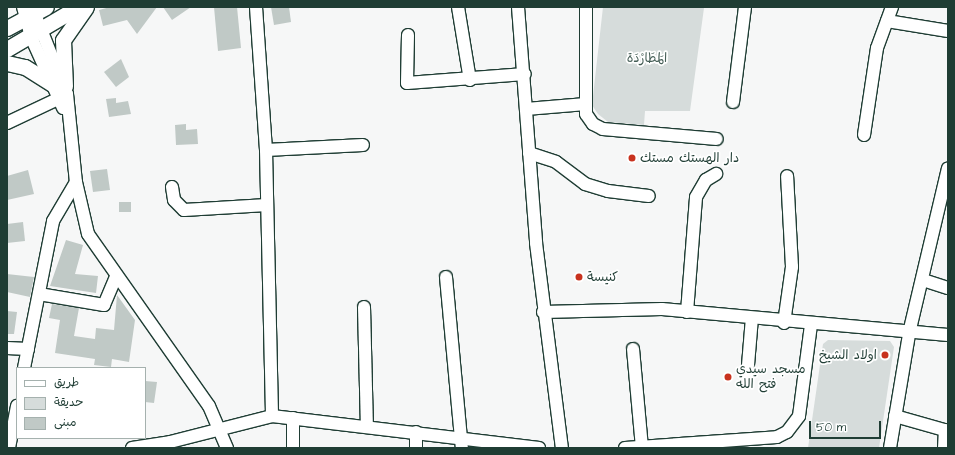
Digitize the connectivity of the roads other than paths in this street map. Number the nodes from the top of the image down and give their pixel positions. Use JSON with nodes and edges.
{"nodes":[{"id":1,"x":78,"y":7,"type":"edge"},
{"id":2,"x":86,"y":7,"type":"edge"},
{"id":3,"x":256,"y":7,"type":"edge"},
{"id":4,"x":458,"y":7,"type":"edge"},
{"id":5,"x":518,"y":7,"type":"edge"},
{"id":6,"x":586,"y":7,"type":"edge"},
{"id":7,"x":745,"y":7,"type":"edge"},
{"id":8,"x":892,"y":7,"type":"edge"},
{"id":9,"x":32,"y":11,"type":"edge"},
{"id":10,"x":887,"y":21,"type":"junction"},
{"id":11,"x":7,"y":28,"type":"edge"},
{"id":12,"x":948,"y":30,"type":"edge"},
{"id":13,"x":36,"y":34,"type":"junction"},
{"id":14,"x":408,"y":35,"type":"dead end"},
{"id":15,"x":7,"y":49,"type":"edge"},
{"id":16,"x":7,"y":63,"type":"edge"},
{"id":17,"x":526,"y":74,"type":"junction"},
{"id":18,"x":470,"y":80,"type":"junction"},
{"id":19,"x":59,"y":89,"type":"junction"},
{"id":20,"x":733,"y":102,"type":"dead end"},
{"id":21,"x":586,"y":104,"type":"junction"},
{"id":22,"x":526,"y":110,"type":"junction"},
{"id":23,"x":7,"y":123,"type":"edge"},
{"id":24,"x":864,"y":135,"type":"dead end"},
{"id":25,"x":717,"y":139,"type":"dead end"},
{"id":26,"x":364,"y":145,"type":"dead end"},
{"id":27,"x":266,"y":150,"type":"junction"},
{"id":28,"x":529,"y":153,"type":"junction"},
{"id":29,"x":948,"y":168,"type":"edge"},
{"id":30,"x":716,"y":174,"type":"dead end"},
{"id":31,"x":788,"y":176,"type":"dead end"},
{"id":32,"x":76,"y":182,"type":"junction"},
{"id":33,"x":172,"y":188,"type":"dead end"},
{"id":34,"x":649,"y":196,"type":"dead end"},
{"id":35,"x":267,"y":205,"type":"junction"},
{"id":36,"x":116,"y":277,"type":"junction"},
{"id":37,"x":446,"y":277,"type":"dead end"},
{"id":38,"x":923,"y":280,"type":"junction"},
{"id":39,"x":948,"y":288,"type":"edge"},
{"id":40,"x":39,"y":294,"type":"junction"},
{"id":41,"x":364,"y":307,"type":"dead end"},
{"id":42,"x":543,"y":312,"type":"junction"},
{"id":43,"x":687,"y":312,"type":"junction"},
{"id":44,"x":752,"y":318,"type":"junction"},
{"id":45,"x":784,"y":322,"type":"junction"},
{"id":46,"x":811,"y":325,"type":"junction"},
{"id":47,"x":910,"y":329,"type":"junction"},
{"id":48,"x":948,"y":335,"type":"edge"},
{"id":49,"x":7,"y":348,"type":"edge"},
{"id":50,"x":28,"y":349,"type":"junction"},
{"id":51,"x":633,"y":349,"type":"dead end"},
{"id":52,"x":24,"y":367,"type":"edge"},
{"id":53,"x":747,"y":377,"type":"dead end"},
{"id":54,"x":16,"y":411,"type":"edge"},
{"id":55,"x":272,"y":416,"type":"junction"},
{"id":56,"x":895,"y":416,"type":"junction"},
{"id":57,"x":293,"y":418,"type":"junction"},
{"id":58,"x":367,"y":426,"type":"junction"},
{"id":59,"x":220,"y":427,"type":"junction"},
{"id":60,"x":946,"y":431,"type":"edge"},
{"id":61,"x":416,"y":432,"type":"junction"},
{"id":62,"x":462,"y":443,"type":"edge"},
{"id":63,"x":642,"y":447,"type":"junction"},
{"id":64,"x":9,"y":448,"type":"edge"},
{"id":65,"x":138,"y":448,"type":"edge"},
{"id":66,"x":226,"y":448,"type":"edge"},
{"id":67,"x":293,"y":448,"type":"edge"},
{"id":68,"x":416,"y":448,"type":"edge"},
{"id":69,"x":539,"y":448,"type":"edge"},
{"id":70,"x":562,"y":448,"type":"edge"},
{"id":71,"x":625,"y":448,"type":"edge"},
{"id":72,"x":890,"y":448,"type":"edge"},
{"id":73,"x":944,"y":448,"type":"edge"}],
"edges":[{"from":1,"to":13,"type":"main road"},
{"from":2,"to":19,"type":"main road"},
{"from":3,"to":27,"type":"street"},
{"from":4,"to":18,"type":"street"},
{"from":5,"to":17,"type":"street"},
{"from":6,"to":21,"type":"street"},
{"from":7,"to":20,"type":"street"},
{"from":8,"to":10,"type":"street"},
{"from":9,"to":11,"type":"main road"},
{"from":9,"to":13,"type":"street"},
{"from":10,"to":12,"type":"street"},
{"from":10,"to":24,"type":"street"},
{"from":13,"to":15,"type":"main road"},
{"from":13,"to":19,"type":"street"},
{"from":14,"to":18,"type":"street"},
{"from":16,"to":19,"type":"main road"},
{"from":17,"to":18,"type":"street"},
{"from":17,"to":22,"type":"street"},
{"from":19,"to":23,"type":"street"},
{"from":19,"to":32,"type":"street"},
{"from":21,"to":22,"type":"street"},
{"from":21,"to":25,"type":"street"},
{"from":22,"to":28,"type":"street"},
{"from":26,"to":27,"type":"street"},
{"from":27,"to":35,"type":"street"},
{"from":28,"to":34,"type":"street"},
{"from":28,"to":42,"type":"street"},
{"from":29,"to":38,"type":"street"},
{"from":30,"to":43,"type":"street"},
{"from":31,"to":45,"type":"street"},
{"from":32,"to":36,"type":"street"},
{"from":32,"to":40,"type":"street"},
{"from":33,"to":35,"type":"street"},
{"from":35,"to":55,"type":"street"},
{"from":36,"to":40,"type":"street"},
{"from":36,"to":59,"type":"street"},
{"from":37,"to":62,"type":"street"},
{"from":38,"to":39,"type":"street"},
{"from":38,"to":47,"type":"street"},
{"from":40,"to":50,"type":"street"},
{"from":41,"to":58,"type":"street"},
{"from":42,"to":43,"type":"street"},
{"from":42,"to":70,"type":"street"},
{"from":43,"to":44,"type":"street"},
{"from":44,"to":45,"type":"street"},
{"from":44,"to":53,"type":"street"},
{"from":45,"to":46,"type":"street"},
{"from":46,"to":47,"type":"street"},
{"from":46,"to":63,"type":"street"},
{"from":47,"to":48,"type":"street"},
{"from":47,"to":56,"type":"street"},
{"from":49,"to":50,"type":"street"},
{"from":50,"to":52,"type":"street"},
{"from":51,"to":63,"type":"street"},
{"from":54,"to":64,"type":"street"},
{"from":55,"to":57,"type":"street"},
{"from":55,"to":59,"type":"street"},
{"from":56,"to":60,"type":"street"},
{"from":56,"to":72,"type":"street"},
{"from":57,"to":58,"type":"street"},
{"from":57,"to":67,"type":"street"},
{"from":58,"to":61,"type":"street"},
{"from":59,"to":65,"type":"street"},
{"from":59,"to":66,"type":"street"},
{"from":60,"to":73,"type":"street"},
{"from":61,"to":62,"type":"street"},
{"from":61,"to":68,"type":"street"},
{"from":62,"to":69,"type":"street"},
{"from":63,"to":71,"type":"street"}]}
